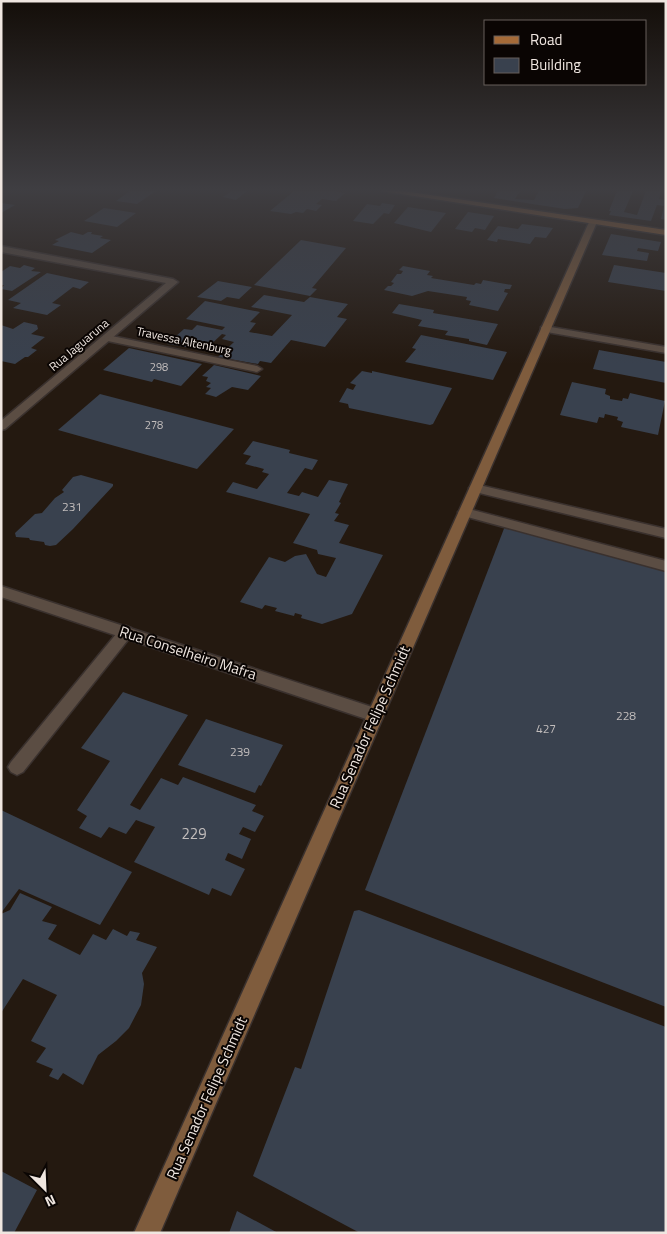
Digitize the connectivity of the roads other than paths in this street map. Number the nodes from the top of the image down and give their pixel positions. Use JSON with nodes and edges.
{"nodes":[{"id":1,"x":1,"y":249,"type":"edge"},
{"id":2,"x":581,"y":249,"type":"edge"},
{"id":3,"x":545,"y":329,"type":"junction"},
{"id":4,"x":107,"y":338,"type":"junction"},
{"id":5,"x":666,"y":350,"type":"edge"},
{"id":6,"x":257,"y":369,"type":"dead end"},
{"id":7,"x":1,"y":427,"type":"edge"},
{"id":8,"x":475,"y":488,"type":"junction"},
{"id":9,"x":465,"y":512,"type":"junction"},
{"id":10,"x":666,"y":534,"type":"edge"},
{"id":11,"x":666,"y":566,"type":"edge"},
{"id":12,"x":1,"y":591,"type":"edge"},
{"id":13,"x":126,"y":632,"type":"junction"},
{"id":14,"x":375,"y":715,"type":"junction"},
{"id":15,"x":17,"y":767,"type":"dead end"},
{"id":16,"x":147,"y":1233,"type":"edge"}],
"edges":[{"from":1,"to":4,"type":"street","name":"Rua Jaguaruna"},
{"from":2,"to":3,"type":"main road","name":"Rua Senador Felipe Schmidt"},
{"from":3,"to":5,"type":"street"},
{"from":3,"to":8,"type":"main road","name":"Rua Senador Felipe Schmidt"},
{"from":4,"to":6,"type":"street","name":"Travessa Altenburg"},
{"from":4,"to":7,"type":"street","name":"Rua Jaguaruna"},
{"from":8,"to":9,"type":"main road","name":"Rua Senador Felipe Schmidt"},
{"from":8,"to":10,"type":"street"},
{"from":9,"to":11,"type":"street"},
{"from":9,"to":14,"type":"main road","name":"Rua Senador Felipe Schmidt"},
{"from":12,"to":13,"type":"street","name":"Rua Conselheiro Mafra"},
{"from":13,"to":14,"type":"street","name":"Rua Conselheiro Mafra"},
{"from":13,"to":15,"type":"street"},
{"from":14,"to":16,"type":"main road","name":"Rua Senador Felipe Schmidt"}]}
